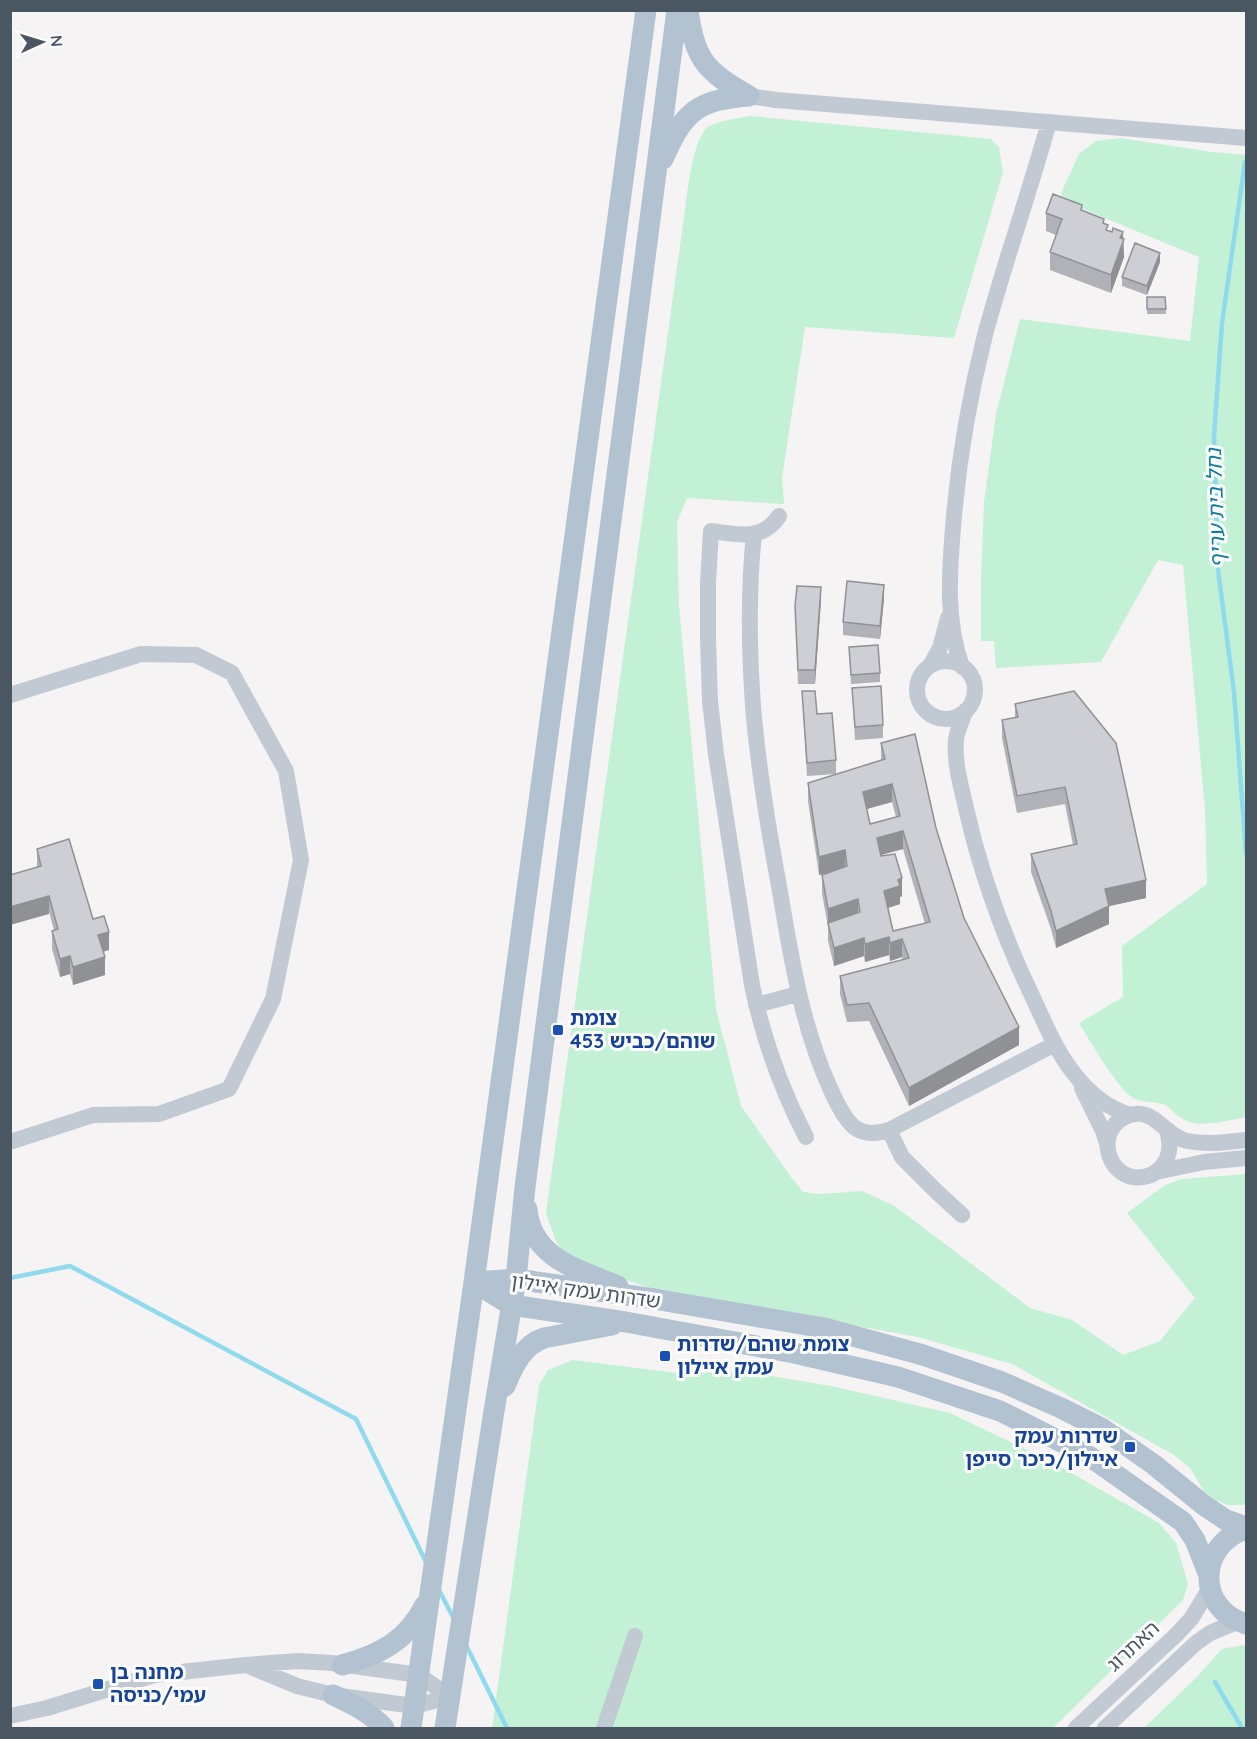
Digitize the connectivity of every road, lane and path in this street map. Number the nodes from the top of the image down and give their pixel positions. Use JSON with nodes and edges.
{"nodes":[{"id":1,"x":646,"y":10,"type":"edge"},
{"id":2,"x":677,"y":10,"type":"edge"},
{"id":3,"x":688,"y":10,"type":"edge"},
{"id":4,"x":749,"y":96,"type":"junction"},
{"id":5,"x":1049,"y":122,"type":"junction"},
{"id":6,"x":1246,"y":138,"type":"edge"},
{"id":7,"x":655,"y":176,"type":"junction"},
{"id":8,"x":779,"y":516,"type":"dead end"},
{"id":9,"x":754,"y":534,"type":"junction"},
{"id":10,"x":950,"y":608,"type":"junction"},
{"id":11,"x":930,"y":666,"type":"junction"},
{"id":12,"x":962,"y":667,"type":"junction"},
{"id":13,"x":10,"y":696,"type":"edge"},
{"id":14,"x":966,"y":710,"type":"junction"},
{"id":15,"x":931,"y":714,"type":"junction"},
{"id":16,"x":957,"y":762,"type":"junction"},
{"id":17,"x":798,"y":994,"type":"junction"},
{"id":18,"x":756,"y":1005,"type":"junction"},
{"id":19,"x":1056,"y":1044,"type":"junction"},
{"id":20,"x":1076,"y":1077,"type":"junction"},
{"id":21,"x":1130,"y":1115,"type":"junction"},
{"id":22,"x":889,"y":1130,"type":"junction"},
{"id":23,"x":1167,"y":1131,"type":"junction"},
{"id":24,"x":806,"y":1137,"type":"dead end"},
{"id":25,"x":1246,"y":1140,"type":"edge"},
{"id":26,"x":10,"y":1142,"type":"edge"},
{"id":27,"x":1107,"y":1144,"type":"junction"},
{"id":28,"x":1246,"y":1158,"type":"edge"},
{"id":29,"x":1156,"y":1172,"type":"junction"},
{"id":30,"x":525,"y":1187,"type":"junction"},
{"id":31,"x":962,"y":1215,"type":"dead end"},
{"id":32,"x":516,"y":1279,"type":"junction"},
{"id":33,"x":474,"y":1282,"type":"junction"},
{"id":34,"x":649,"y":1299,"type":"junction"},
{"id":35,"x":511,"y":1305,"type":"junction"},
{"id":36,"x":626,"y":1322,"type":"junction"},
{"id":37,"x":494,"y":1411,"type":"junction"},
{"id":38,"x":1246,"y":1528,"type":"edge"},
{"id":39,"x":1209,"y":1580,"type":"junction"},
{"id":40,"x":430,"y":1597,"type":"junction"},
{"id":41,"x":1243,"y":1623,"type":"edge"},
{"id":42,"x":635,"y":1636,"type":"dead end"},
{"id":43,"x":245,"y":1665,"type":"junction"},
{"id":44,"x":342,"y":1665,"type":"junction"},
{"id":45,"x":419,"y":1675,"type":"junction"},
{"id":46,"x":333,"y":1695,"type":"junction"},
{"id":47,"x":450,"y":1697,"type":"junction"},
{"id":48,"x":414,"y":1706,"type":"junction"},
{"id":49,"x":10,"y":1716,"type":"edge"},
{"id":50,"x":384,"y":1728,"type":"edge"},
{"id":51,"x":411,"y":1728,"type":"edge"},
{"id":52,"x":445,"y":1728,"type":"edge"},
{"id":53,"x":604,"y":1728,"type":"edge"},
{"id":54,"x":1076,"y":1728,"type":"edge"},
{"id":55,"x":1105,"y":1728,"type":"edge"}],
"edges":[{"from":1,"to":33,"type":"main road"},
{"from":2,"to":7,"type":"main road"},
{"from":3,"to":4,"type":"main road"},
{"from":4,"to":5,"type":"street"},
{"from":4,"to":7,"type":"main road"},
{"from":5,"to":6,"type":"street"},
{"from":5,"to":10,"type":"street"},
{"from":7,"to":30,"type":"main road"},
{"from":8,"to":9,"type":"street"},
{"from":9,"to":17,"type":"street"},
{"from":9,"to":18,"type":"street"},
{"from":10,"to":11,"type":"street"},
{"from":10,"to":12,"type":"street"},
{"from":11,"to":12,"type":"street"},
{"from":11,"to":15,"type":"street"},
{"from":12,"to":14,"type":"street"},
{"from":13,"to":26,"type":"street"},
{"from":14,"to":15,"type":"street"},
{"from":14,"to":16,"type":"street"},
{"from":15,"to":16,"type":"street"},
{"from":16,"to":19,"type":"street"},
{"from":17,"to":18,"type":"street"},
{"from":17,"to":22,"type":"street"},
{"from":18,"to":24,"type":"street"},
{"from":19,"to":20,"type":"street"},
{"from":19,"to":22,"type":"street"},
{"from":20,"to":21,"type":"street"},
{"from":20,"to":27,"type":"street"},
{"from":21,"to":23,"type":"street"},
{"from":21,"to":27,"type":"street"},
{"from":22,"to":31,"type":"street"},
{"from":23,"to":25,"type":"street"},
{"from":23,"to":29,"type":"street"},
{"from":27,"to":29,"type":"street"},
{"from":28,"to":29,"type":"street"},
{"from":30,"to":32,"type":"main road"},
{"from":30,"to":34,"type":"main road"},
{"from":32,"to":33,"type":"main road","name":"שדרות עמק איילון"},
{"from":32,"to":34,"type":"main road","name":"שדרות עמק איילון"},
{"from":32,"to":35,"type":"main road"},
{"from":33,"to":35,"type":"main road","name":"שדרות עמק איילון"},
{"from":33,"to":40,"type":"main road"},
{"from":34,"to":38,"type":"main road","name":"שדרות עמק איילון"},
{"from":35,"to":36,"type":"main road","name":"שדרות עמק איילון"},
{"from":35,"to":37,"type":"main road"},
{"from":36,"to":37,"type":"main road"},
{"from":36,"to":39,"type":"main road","name":"שדרות עמק איילון"},
{"from":37,"to":47,"type":"main road"},
{"from":38,"to":39,"type":"main road"},
{"from":39,"to":41,"type":"main road","name":"שדרות עמק איילון"},
{"from":39,"to":54,"type":"street","name":"האתרוג"},
{"from":40,"to":44,"type":"main road"},
{"from":40,"to":45,"type":"main road"},
{"from":41,"to":55,"type":"street","name":"האתרוג"},
{"from":42,"to":53,"type":"street"},
{"from":43,"to":44,"type":"street"},
{"from":43,"to":46,"type":"street"},
{"from":43,"to":49,"type":"street"},
{"from":44,"to":45,"type":"street"},
{"from":45,"to":47,"type":"street"},
{"from":45,"to":48,"type":"main road"},
{"from":46,"to":48,"type":"street"},
{"from":46,"to":50,"type":"main road"},
{"from":47,"to":48,"type":"street"},
{"from":47,"to":52,"type":"main road"},
{"from":48,"to":51,"type":"main road"}]}
